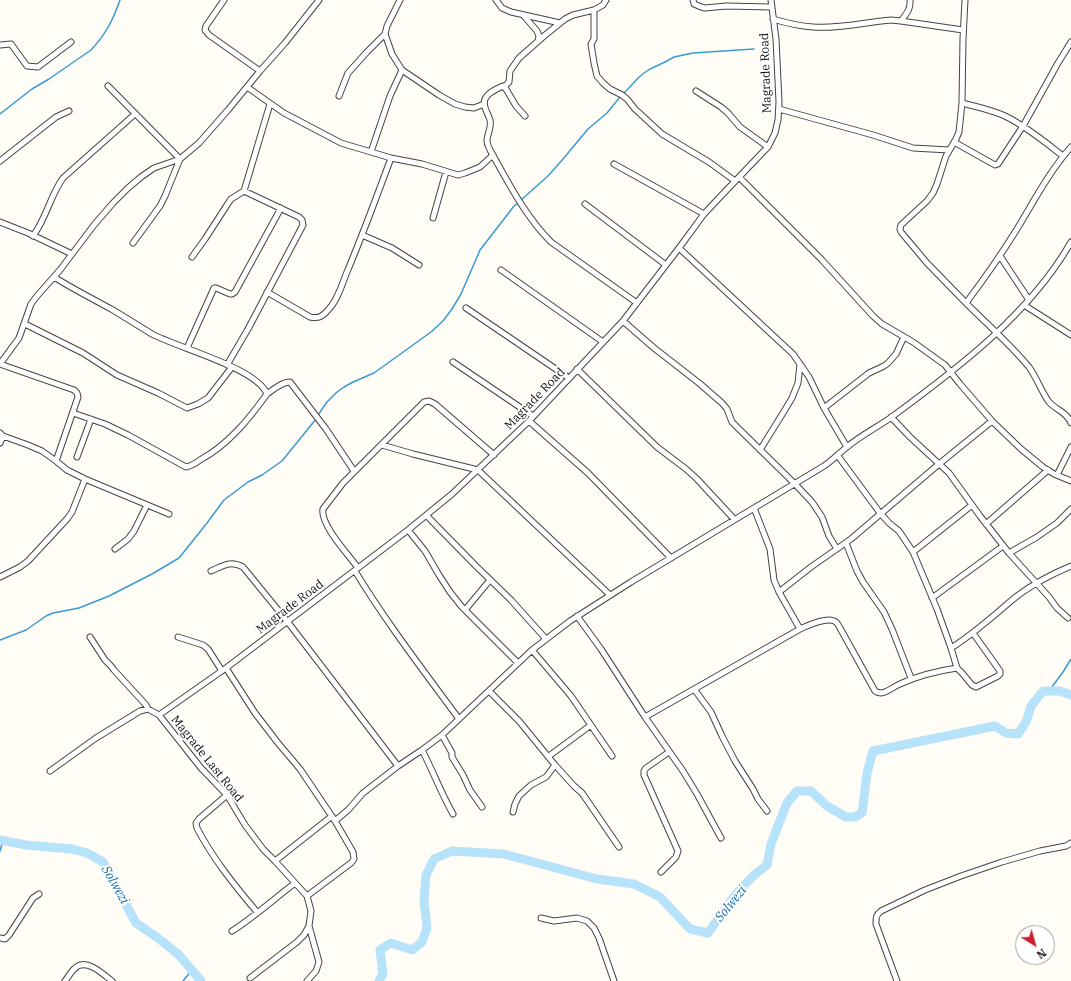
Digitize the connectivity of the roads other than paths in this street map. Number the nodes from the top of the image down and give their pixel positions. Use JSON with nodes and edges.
{"nodes":[{"id":1,"x":224,"y":0,"type":"edge"},
{"id":2,"x":319,"y":0,"type":"edge"},
{"id":3,"x":400,"y":0,"type":"edge"},
{"id":4,"x":496,"y":0,"type":"edge"},
{"id":5,"x":606,"y":0,"type":"edge"},
{"id":6,"x":693,"y":0,"type":"edge"},
{"id":7,"x":771,"y":0,"type":"edge"},
{"id":8,"x":910,"y":0,"type":"edge"},
{"id":9,"x":965,"y":0,"type":"edge"},
{"id":10,"x":771,"y":7,"type":"junction"},
{"id":11,"x":594,"y":10,"type":"junction"},
{"id":12,"x":524,"y":16,"type":"junction"},
{"id":13,"x":773,"y":19,"type":"junction"},
{"id":14,"x":901,"y":21,"type":"junction"},
{"id":15,"x":560,"y":23,"type":"junction"},
{"id":16,"x":964,"y":30,"type":"junction"},
{"id":17,"x":385,"y":34,"type":"junction"},
{"id":18,"x":71,"y":42,"type":"dead end"},
{"id":19,"x":538,"y":42,"type":"junction"},
{"id":20,"x":1071,"y":42,"type":"edge"},
{"id":21,"x":0,"y":46,"type":"edge"},
{"id":22,"x":402,"y":70,"type":"junction"},
{"id":23,"x":260,"y":71,"type":"junction"},
{"id":24,"x":108,"y":86,"type":"dead end"},
{"id":25,"x":247,"y":87,"type":"junction"},
{"id":26,"x":504,"y":87,"type":"junction"},
{"id":27,"x":696,"y":92,"type":"dead end"},
{"id":28,"x":339,"y":96,"type":"dead end"},
{"id":29,"x":962,"y":103,"type":"junction"},
{"id":30,"x":270,"y":104,"type":"junction"},
{"id":31,"x":484,"y":104,"type":"junction"},
{"id":32,"x":779,"y":109,"type":"junction"},
{"id":33,"x":69,"y":111,"type":"dead end"},
{"id":34,"x":135,"y":114,"type":"junction"},
{"id":35,"x":525,"y":116,"type":"dead end"},
{"id":36,"x":1023,"y":126,"type":"junction"},
{"id":37,"x":954,"y":142,"type":"junction"},
{"id":38,"x":768,"y":147,"type":"junction"},
{"id":39,"x":1071,"y":147,"type":"edge"},
{"id":40,"x":949,"y":150,"type":"junction"},
{"id":41,"x":371,"y":152,"type":"junction"},
{"id":42,"x":493,"y":155,"type":"junction"},
{"id":43,"x":1063,"y":156,"type":"junction"},
{"id":44,"x":391,"y":158,"type":"junction"},
{"id":45,"x":180,"y":159,"type":"junction"},
{"id":46,"x":0,"y":161,"type":"edge"},
{"id":47,"x":614,"y":164,"type":"dead end"},
{"id":48,"x":446,"y":172,"type":"junction"},
{"id":49,"x":737,"y":179,"type":"junction"},
{"id":50,"x":244,"y":191,"type":"junction"},
{"id":51,"x":585,"y":204,"type":"dead end"},
{"id":52,"x":280,"y":208,"type":"junction"},
{"id":53,"x":704,"y":214,"type":"junction"},
{"id":54,"x":433,"y":218,"type":"dead end"},
{"id":55,"x":0,"y":222,"type":"edge"},
{"id":56,"x":362,"y":235,"type":"junction"},
{"id":57,"x":33,"y":236,"type":"junction"},
{"id":58,"x":1071,"y":242,"type":"edge"},
{"id":59,"x":132,"y":243,"type":"dead end"},
{"id":60,"x":680,"y":248,"type":"junction"},
{"id":61,"x":72,"y":254,"type":"junction"},
{"id":62,"x":1000,"y":256,"type":"junction"},
{"id":63,"x":192,"y":257,"type":"dead end"},
{"id":64,"x":419,"y":265,"type":"dead end"},
{"id":65,"x":666,"y":265,"type":"junction"},
{"id":66,"x":501,"y":270,"type":"dead end"},
{"id":67,"x":54,"y":276,"type":"junction"},
{"id":68,"x":267,"y":292,"type":"junction"},
{"id":69,"x":1029,"y":300,"type":"junction"},
{"id":70,"x":637,"y":303,"type":"junction"},
{"id":71,"x":966,"y":303,"type":"junction"},
{"id":72,"x":1024,"y":305,"type":"junction"},
{"id":73,"x":466,"y":308,"type":"dead end"},
{"id":74,"x":623,"y":321,"type":"junction"},
{"id":75,"x":25,"y":324,"type":"junction"},
{"id":76,"x":996,"y":333,"type":"junction"},
{"id":77,"x":1071,"y":335,"type":"edge"},
{"id":78,"x":904,"y":337,"type":"junction"},
{"id":79,"x":602,"y":342,"type":"junction"},
{"id":80,"x":187,"y":348,"type":"junction"},
{"id":81,"x":453,"y":362,"type":"dead end"},
{"id":82,"x":0,"y":364,"type":"edge"},
{"id":83,"x":800,"y":364,"type":"junction"},
{"id":84,"x":230,"y":366,"type":"junction"},
{"id":85,"x":577,"y":369,"type":"junction"},
{"id":86,"x":950,"y":372,"type":"junction"},
{"id":87,"x":569,"y":378,"type":"junction"},
{"id":88,"x":267,"y":394,"type":"junction"},
{"id":89,"x":824,"y":408,"type":"junction"},
{"id":90,"x":73,"y":413,"type":"junction"},
{"id":91,"x":533,"y":416,"type":"junction"},
{"id":92,"x":891,"y":417,"type":"junction"},
{"id":93,"x":91,"y":419,"type":"junction"},
{"id":94,"x":529,"y":421,"type":"junction"},
{"id":95,"x":992,"y":421,"type":"junction"},
{"id":96,"x":1071,"y":423,"type":"edge"},
{"id":97,"x":2,"y":434,"type":"edge"},
{"id":98,"x":0,"y":443,"type":"edge"},
{"id":99,"x":382,"y":445,"type":"junction"},
{"id":100,"x":1071,"y":446,"type":"edge"},
{"id":101,"x":847,"y":447,"type":"junction"},
{"id":102,"x":760,"y":450,"type":"junction"},
{"id":103,"x":494,"y":455,"type":"junction"},
{"id":104,"x":838,"y":456,"type":"junction"},
{"id":105,"x":77,"y":457,"type":"dead end"},
{"id":106,"x":56,"y":461,"type":"junction"},
{"id":107,"x":939,"y":464,"type":"junction"},
{"id":108,"x":478,"y":470,"type":"junction"},
{"id":109,"x":1048,"y":470,"type":"junction"},
{"id":110,"x":354,"y":471,"type":"junction"},
{"id":111,"x":1057,"y":475,"type":"junction"},
{"id":112,"x":85,"y":480,"type":"junction"},
{"id":113,"x":1071,"y":481,"type":"edge"},
{"id":114,"x":795,"y":484,"type":"junction"},
{"id":115,"x":146,"y":505,"type":"junction"},
{"id":116,"x":972,"y":505,"type":"junction"},
{"id":117,"x":754,"y":508,"type":"junction"},
{"id":118,"x":1071,"y":509,"type":"edge"},
{"id":119,"x":169,"y":514,"type":"dead end"},
{"id":120,"x":880,"y":514,"type":"junction"},
{"id":121,"x":427,"y":516,"type":"junction"},
{"id":122,"x":734,"y":520,"type":"junction"},
{"id":123,"x":986,"y":524,"type":"junction"},
{"id":124,"x":408,"y":530,"type":"junction"},
{"id":125,"x":846,"y":543,"type":"junction"},
{"id":126,"x":1003,"y":546,"type":"junction"},
{"id":127,"x":115,"y":549,"type":"dead end"},
{"id":128,"x":837,"y":549,"type":"junction"},
{"id":129,"x":913,"y":552,"type":"junction"},
{"id":130,"x":1010,"y":553,"type":"junction"},
{"id":131,"x":671,"y":558,"type":"junction"},
{"id":132,"x":1071,"y":566,"type":"edge"},
{"id":133,"x":356,"y":569,"type":"junction"},
{"id":134,"x":211,"y":571,"type":"dead end"},
{"id":135,"x":0,"y":577,"type":"edge"},
{"id":136,"x":490,"y":580,"type":"junction"},
{"id":137,"x":1037,"y":583,"type":"junction"},
{"id":138,"x":779,"y":592,"type":"junction"},
{"id":139,"x":610,"y":595,"type":"junction"},
{"id":140,"x":932,"y":598,"type":"junction"},
{"id":141,"x":465,"y":610,"type":"junction"},
{"id":142,"x":577,"y":616,"type":"junction"},
{"id":143,"x":1068,"y":618,"type":"dead end"},
{"id":144,"x":288,"y":621,"type":"junction"},
{"id":145,"x":800,"y":628,"type":"junction"},
{"id":146,"x":973,"y":633,"type":"junction"},
{"id":147,"x":90,"y":637,"type":"dead end"},
{"id":148,"x":178,"y":637,"type":"dead end"},
{"id":149,"x":546,"y":639,"type":"junction"},
{"id":150,"x":951,"y":648,"type":"junction"},
{"id":151,"x":532,"y":650,"type":"junction"},
{"id":152,"x":518,"y":663,"type":"junction"},
{"id":153,"x":956,"y":668,"type":"junction"},
{"id":154,"x":224,"y":669,"type":"junction"},
{"id":155,"x":911,"y":678,"type":"junction"},
{"id":156,"x":694,"y":689,"type":"junction"},
{"id":157,"x":489,"y":691,"type":"junction"},
{"id":158,"x":148,"y":709,"type":"junction"},
{"id":159,"x":159,"y":715,"type":"junction"},
{"id":160,"x":645,"y":716,"type":"junction"},
{"id":161,"x":459,"y":719,"type":"junction"},
{"id":162,"x":591,"y":725,"type":"junction"},
{"id":163,"x":442,"y":735,"type":"junction"},
{"id":164,"x":422,"y":750,"type":"junction"},
{"id":165,"x":669,"y":752,"type":"junction"},
{"id":166,"x":549,"y":756,"type":"junction"},
{"id":167,"x":612,"y":756,"type":"dead end"},
{"id":168,"x":555,"y":765,"type":"junction"},
{"id":169,"x":398,"y":766,"type":"junction"},
{"id":170,"x":50,"y":771,"type":"dead end"},
{"id":171,"x":227,"y":795,"type":"junction"},
{"id":172,"x":482,"y":808,"type":"dead end"},
{"id":173,"x":767,"y":810,"type":"dead end"},
{"id":174,"x":513,"y":812,"type":"dead end"},
{"id":175,"x":453,"y":814,"type":"dead end"},
{"id":176,"x":332,"y":816,"type":"junction"},
{"id":177,"x":336,"y":821,"type":"junction"},
{"id":178,"x":721,"y":838,"type":"dead end"},
{"id":179,"x":1071,"y":843,"type":"edge"},
{"id":180,"x":619,"y":847,"type":"dead end"},
{"id":181,"x":275,"y":861,"type":"junction"},
{"id":182,"x":661,"y":872,"type":"dead end"},
{"id":183,"x":295,"y":882,"type":"junction"},
{"id":184,"x":39,"y":894,"type":"dead end"},
{"id":185,"x":307,"y":896,"type":"junction"},
{"id":186,"x":257,"y":912,"type":"junction"},
{"id":187,"x":541,"y":918,"type":"dead end"},
{"id":188,"x":309,"y":926,"type":"junction"},
{"id":189,"x":232,"y":931,"type":"dead end"},
{"id":190,"x":0,"y":938,"type":"edge"},
{"id":191,"x":250,"y":978,"type":"dead end"},
{"id":192,"x":65,"y":981,"type":"edge"},
{"id":193,"x":112,"y":981,"type":"edge"},
{"id":194,"x":307,"y":981,"type":"edge"},
{"id":195,"x":614,"y":981,"type":"edge"},
{"id":196,"x":897,"y":981,"type":"edge"}],
"edges":[{"from":1,"to":23,"type":"street"},
{"from":2,"to":23,"type":"street"},
{"from":3,"to":17,"type":"street"},
{"from":4,"to":12,"type":"street"},
{"from":5,"to":11,"type":"street"},
{"from":6,"to":10,"type":"street"},
{"from":7,"to":10,"type":"street","name":"Magrade Road"},
{"from":8,"to":14,"type":"street"},
{"from":9,"to":16,"type":"street"},
{"from":10,"to":13,"type":"street","name":"Magrade Road"},
{"from":11,"to":15,"type":"street"},
{"from":11,"to":49,"type":"street"},
{"from":12,"to":15,"type":"street"},
{"from":12,"to":19,"type":"street"},
{"from":13,"to":14,"type":"street"},
{"from":13,"to":32,"type":"street","name":"Magrade Road"},
{"from":14,"to":16,"type":"street"},
{"from":15,"to":19,"type":"street"},
{"from":16,"to":29,"type":"street"},
{"from":17,"to":22,"type":"street"},
{"from":17,"to":28,"type":"street"},
{"from":18,"to":21,"type":"street"},
{"from":19,"to":26,"type":"street"},
{"from":20,"to":36,"type":"street"},
{"from":22,"to":31,"type":"street"},
{"from":22,"to":41,"type":"street"},
{"from":23,"to":25,"type":"street"},
{"from":24,"to":34,"type":"street"},
{"from":25,"to":30,"type":"street"},
{"from":25,"to":45,"type":"street"},
{"from":26,"to":31,"type":"street"},
{"from":26,"to":35,"type":"street"},
{"from":27,"to":38,"type":"street"},
{"from":29,"to":36,"type":"street"},
{"from":29,"to":37,"type":"street"},
{"from":30,"to":41,"type":"street"},
{"from":30,"to":50,"type":"street"},
{"from":31,"to":42,"type":"street"},
{"from":32,"to":38,"type":"street","name":"Magrade Road"},
{"from":32,"to":40,"type":"street"},
{"from":33,"to":46,"type":"street"},
{"from":34,"to":45,"type":"street"},
{"from":34,"to":57,"type":"street"},
{"from":36,"to":37,"type":"street"},
{"from":36,"to":43,"type":"street"},
{"from":37,"to":40,"type":"street"},
{"from":38,"to":49,"type":"street","name":"Magrade Road"},
{"from":39,"to":43,"type":"street"},
{"from":40,"to":71,"type":"street"},
{"from":41,"to":44,"type":"street"},
{"from":42,"to":48,"type":"street"},
{"from":42,"to":70,"type":"street"},
{"from":43,"to":62,"type":"street"},
{"from":44,"to":48,"type":"street"},
{"from":44,"to":56,"type":"street"},
{"from":45,"to":59,"type":"street"},
{"from":45,"to":61,"type":"street"},
{"from":47,"to":53,"type":"street"},
{"from":48,"to":54,"type":"street"},
{"from":49,"to":53,"type":"street","name":"Magrade Road"},
{"from":49,"to":78,"type":"street"},
{"from":50,"to":52,"type":"street"},
{"from":50,"to":63,"type":"street"},
{"from":51,"to":65,"type":"street"},
{"from":52,"to":68,"type":"street"},
{"from":52,"to":80,"type":"street"},
{"from":53,"to":60,"type":"street","name":"Magrade Road"},
{"from":55,"to":57,"type":"street"},
{"from":56,"to":64,"type":"street"},
{"from":56,"to":68,"type":"street"},
{"from":57,"to":61,"type":"street"},
{"from":58,"to":69,"type":"street"},
{"from":60,"to":65,"type":"street","name":"Magrade Road"},
{"from":60,"to":83,"type":"street"},
{"from":61,"to":67,"type":"street"},
{"from":62,"to":69,"type":"street"},
{"from":62,"to":71,"type":"street"},
{"from":65,"to":70,"type":"street","name":"Magrade Road"},
{"from":66,"to":79,"type":"street"},
{"from":67,"to":75,"type":"street"},
{"from":67,"to":80,"type":"street"},
{"from":68,"to":84,"type":"street"},
{"from":69,"to":72,"type":"street"},
{"from":70,"to":74,"type":"street","name":"Magrade Road"},
{"from":71,"to":76,"type":"street"},
{"from":72,"to":76,"type":"street"},
{"from":72,"to":77,"type":"street"},
{"from":73,"to":87,"type":"street"},
{"from":74,"to":79,"type":"street","name":"Magrade Road"},
{"from":74,"to":102,"type":"street"},
{"from":75,"to":82,"type":"street"},
{"from":75,"to":84,"type":"street"},
{"from":76,"to":86,"type":"street"},
{"from":76,"to":96,"type":"street"},
{"from":78,"to":86,"type":"street"},
{"from":78,"to":89,"type":"street"},
{"from":79,"to":85,"type":"street","name":"Magrade Road"},
{"from":80,"to":84,"type":"street"},
{"from":81,"to":91,"type":"street"},
{"from":82,"to":90,"type":"street"},
{"from":83,"to":89,"type":"street"},
{"from":83,"to":102,"type":"street"},
{"from":84,"to":88,"type":"street"},
{"from":85,"to":87,"type":"street","name":"Magrade Road"},
{"from":85,"to":122,"type":"street"},
{"from":86,"to":92,"type":"street"},
{"from":86,"to":95,"type":"street"},
{"from":87,"to":91,"type":"street","name":"Magrade Road"},
{"from":88,"to":93,"type":"street"},
{"from":88,"to":110,"type":"street"},
{"from":89,"to":101,"type":"street"},
{"from":90,"to":93,"type":"street"},
{"from":90,"to":106,"type":"street"},
{"from":91,"to":94,"type":"street","name":"Magrade Road"},
{"from":92,"to":101,"type":"street"},
{"from":92,"to":107,"type":"street"},
{"from":93,"to":105,"type":"street"},
{"from":94,"to":103,"type":"street","name":"Magrade Road"},
{"from":94,"to":131,"type":"street"},
{"from":95,"to":107,"type":"street"},
{"from":95,"to":109,"type":"street"},
{"from":97,"to":98,"type":"street"},
{"from":97,"to":106,"type":"street"},
{"from":99,"to":103,"type":"street"},
{"from":99,"to":108,"type":"street"},
{"from":99,"to":110,"type":"street"},
{"from":100,"to":111,"type":"street"},
{"from":101,"to":104,"type":"street"},
{"from":102,"to":114,"type":"street"},
{"from":103,"to":108,"type":"street","name":"Magrade Road"},
{"from":104,"to":114,"type":"street"},
{"from":104,"to":120,"type":"street"},
{"from":106,"to":112,"type":"street"},
{"from":107,"to":116,"type":"street"},
{"from":107,"to":120,"type":"street"},
{"from":108,"to":121,"type":"street","name":"Magrade Road"},
{"from":108,"to":139,"type":"street"},
{"from":109,"to":111,"type":"street"},
{"from":109,"to":123,"type":"street"},
{"from":110,"to":133,"type":"street"},
{"from":111,"to":113,"type":"street"},
{"from":112,"to":115,"type":"street"},
{"from":112,"to":135,"type":"street"},
{"from":114,"to":117,"type":"street"},
{"from":114,"to":128,"type":"street"},
{"from":115,"to":119,"type":"street"},
{"from":115,"to":127,"type":"street"},
{"from":116,"to":123,"type":"street"},
{"from":116,"to":129,"type":"street"},
{"from":117,"to":122,"type":"street"},
{"from":117,"to":138,"type":"street"},
{"from":118,"to":130,"type":"street"},
{"from":120,"to":125,"type":"street"},
{"from":120,"to":129,"type":"street"},
{"from":121,"to":124,"type":"street","name":"Magrade Road"},
{"from":121,"to":136,"type":"street"},
{"from":122,"to":131,"type":"street"},
{"from":123,"to":126,"type":"street"},
{"from":124,"to":133,"type":"street","name":"Magrade Road"},
{"from":124,"to":141,"type":"street"},
{"from":125,"to":128,"type":"street"},
{"from":125,"to":155,"type":"street"},
{"from":126,"to":130,"type":"street"},
{"from":126,"to":140,"type":"street"},
{"from":128,"to":138,"type":"street"},
{"from":129,"to":140,"type":"street"},
{"from":130,"to":137,"type":"street"},
{"from":131,"to":139,"type":"street"},
{"from":132,"to":137,"type":"street"},
{"from":133,"to":144,"type":"street","name":"Magrade Road"},
{"from":133,"to":161,"type":"street"},
{"from":134,"to":144,"type":"street"},
{"from":136,"to":141,"type":"street"},
{"from":136,"to":149,"type":"street"},
{"from":137,"to":143,"type":"street"},
{"from":137,"to":146,"type":"street"},
{"from":138,"to":145,"type":"street"},
{"from":139,"to":142,"type":"street"},
{"from":140,"to":150,"type":"street"},
{"from":141,"to":152,"type":"street"},
{"from":142,"to":149,"type":"street"},
{"from":142,"to":160,"type":"street"},
{"from":144,"to":154,"type":"street","name":"Magrade Road"},
{"from":144,"to":169,"type":"street"},
{"from":145,"to":155,"type":"street"},
{"from":145,"to":156,"type":"street"},
{"from":146,"to":150,"type":"street"},
{"from":146,"to":153,"type":"street"},
{"from":147,"to":158,"type":"street"},
{"from":148,"to":154,"type":"street"},
{"from":149,"to":151,"type":"street"},
{"from":150,"to":153,"type":"street"},
{"from":151,"to":152,"type":"street"},
{"from":151,"to":162,"type":"street"},
{"from":152,"to":157,"type":"street"},
{"from":153,"to":155,"type":"street"},
{"from":154,"to":159,"type":"street","name":"Magrade Road"},
{"from":154,"to":176,"type":"street"},
{"from":156,"to":160,"type":"street"},
{"from":156,"to":173,"type":"street"},
{"from":157,"to":161,"type":"street"},
{"from":157,"to":166,"type":"street"},
{"from":158,"to":159,"type":"street"},
{"from":158,"to":170,"type":"street"},
{"from":159,"to":171,"type":"street","name":"Magrade Last Road"},
{"from":160,"to":165,"type":"street"},
{"from":161,"to":163,"type":"street"},
{"from":162,"to":166,"type":"street"},
{"from":162,"to":167,"type":"street"},
{"from":163,"to":164,"type":"street"},
{"from":163,"to":172,"type":"street"},
{"from":164,"to":169,"type":"street"},
{"from":164,"to":175,"type":"street"},
{"from":165,"to":178,"type":"street"},
{"from":165,"to":182,"type":"street"},
{"from":166,"to":168,"type":"street"},
{"from":168,"to":174,"type":"street"},
{"from":168,"to":180,"type":"street"},
{"from":169,"to":177,"type":"street"},
{"from":171,"to":181,"type":"street","name":"Magrade Last Road"},
{"from":171,"to":186,"type":"street"},
{"from":176,"to":177,"type":"street"},
{"from":176,"to":181,"type":"street"},
{"from":177,"to":185,"type":"street"},
{"from":179,"to":196,"type":"street"},
{"from":181,"to":183,"type":"street","name":"Magrade Last Road"},
{"from":183,"to":185,"type":"street","name":"Magrade Last Road"},
{"from":183,"to":186,"type":"street"},
{"from":184,"to":190,"type":"street"},
{"from":185,"to":188,"type":"street"},
{"from":186,"to":189,"type":"street"},
{"from":187,"to":195,"type":"street"},
{"from":188,"to":191,"type":"street"},
{"from":188,"to":194,"type":"street"},
{"from":192,"to":193,"type":"street"}]}
